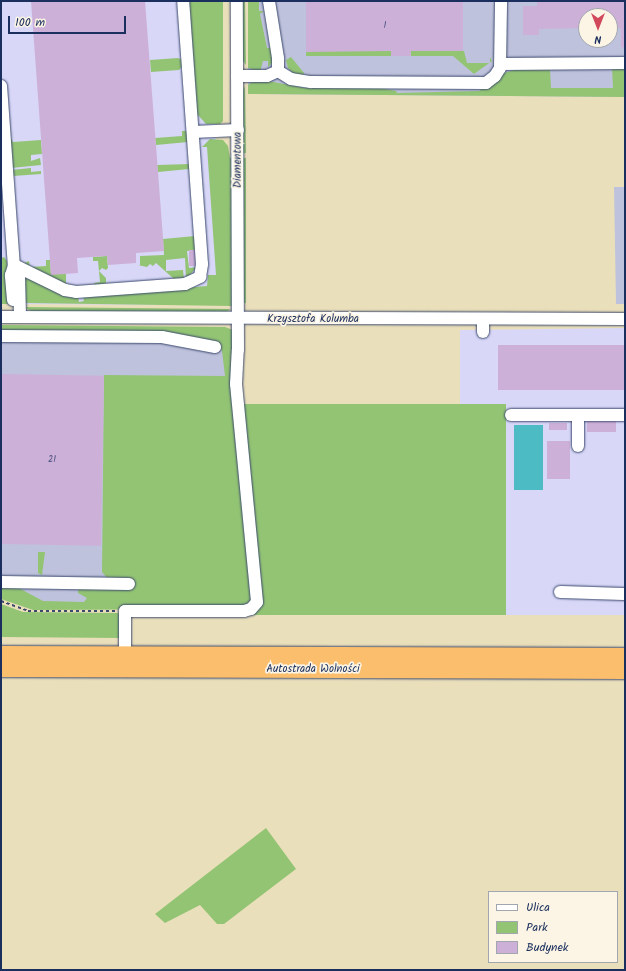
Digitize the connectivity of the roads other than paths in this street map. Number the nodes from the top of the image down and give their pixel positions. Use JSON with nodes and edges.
{"nodes":[{"id":1,"x":183,"y":1,"type":"edge"},
{"id":2,"x":237,"y":1,"type":"edge"},
{"id":3,"x":269,"y":1,"type":"edge"},
{"id":4,"x":501,"y":1,"type":"edge"},
{"id":5,"x":625,"y":63,"type":"edge"},
{"id":6,"x":501,"y":64,"type":"junction"},
{"id":7,"x":278,"y":71,"type":"junction"},
{"id":8,"x":238,"y":76,"type":"junction"},
{"id":9,"x":1,"y":86,"type":"edge"},
{"id":10,"x":238,"y":130,"type":"junction"},
{"id":11,"x":193,"y":132,"type":"junction"},
{"id":12,"x":14,"y":265,"type":"junction"},
{"id":13,"x":1,"y":317,"type":"edge"},
{"id":14,"x":17,"y":317,"type":"junction"},
{"id":15,"x":625,"y":318,"type":"edge"},
{"id":16,"x":238,"y":319,"type":"junction"},
{"id":17,"x":483,"y":319,"type":"junction"},
{"id":18,"x":483,"y":332,"type":"dead end"},
{"id":19,"x":1,"y":336,"type":"edge"},
{"id":20,"x":215,"y":347,"type":"dead end"},
{"id":21,"x":511,"y":415,"type":"dead end"},
{"id":22,"x":578,"y":415,"type":"junction"},
{"id":23,"x":625,"y":415,"type":"edge"},
{"id":24,"x":578,"y":446,"type":"dead end"},
{"id":25,"x":1,"y":582,"type":"edge"},
{"id":26,"x":129,"y":584,"type":"dead end"},
{"id":27,"x":560,"y":592,"type":"dead end"},
{"id":28,"x":625,"y":594,"type":"edge"},
{"id":29,"x":1,"y":654,"type":"edge"},
{"id":30,"x":125,"y":654,"type":"junction"},
{"id":31,"x":625,"y":656,"type":"edge"},
{"id":32,"x":1,"y":668,"type":"edge"},
{"id":33,"x":625,"y":670,"type":"edge"}],
"edges":[{"from":1,"to":11,"type":"street"},
{"from":2,"to":8,"type":"street","name":"Diamentowa"},
{"from":3,"to":7,"type":"street"},
{"from":4,"to":6,"type":"street"},
{"from":5,"to":6,"type":"street"},
{"from":6,"to":7,"type":"street"},
{"from":7,"to":8,"type":"street"},
{"from":8,"to":10,"type":"street","name":"Diamentowa"},
{"from":9,"to":12,"type":"street"},
{"from":10,"to":11,"type":"street"},
{"from":10,"to":16,"type":"street","name":"Diamentowa"},
{"from":11,"to":12,"type":"street"},
{"from":12,"to":14,"type":"street"},
{"from":13,"to":14,"type":"street","name":"Krzysztofa Kolumba"},
{"from":14,"to":16,"type":"street","name":"Krzysztofa Kolumba"},
{"from":15,"to":17,"type":"street","name":"Krzysztofa Kolumba"},
{"from":16,"to":17,"type":"street","name":"Krzysztofa Kolumba"},
{"from":16,"to":30,"type":"street","name":"Diamentowa"},
{"from":17,"to":18,"type":"street"},
{"from":19,"to":20,"type":"street"},
{"from":21,"to":22,"type":"street"},
{"from":22,"to":23,"type":"street"},
{"from":22,"to":24,"type":"street"},
{"from":25,"to":26,"type":"street"},
{"from":27,"to":28,"type":"street"},
{"from":29,"to":30,"type":"highway","name":"Autostrada Wolności"},
{"from":30,"to":31,"type":"highway","name":"Autostrada Wolności"},
{"from":32,"to":33,"type":"highway","name":"Autostrada Wolności"}]}
